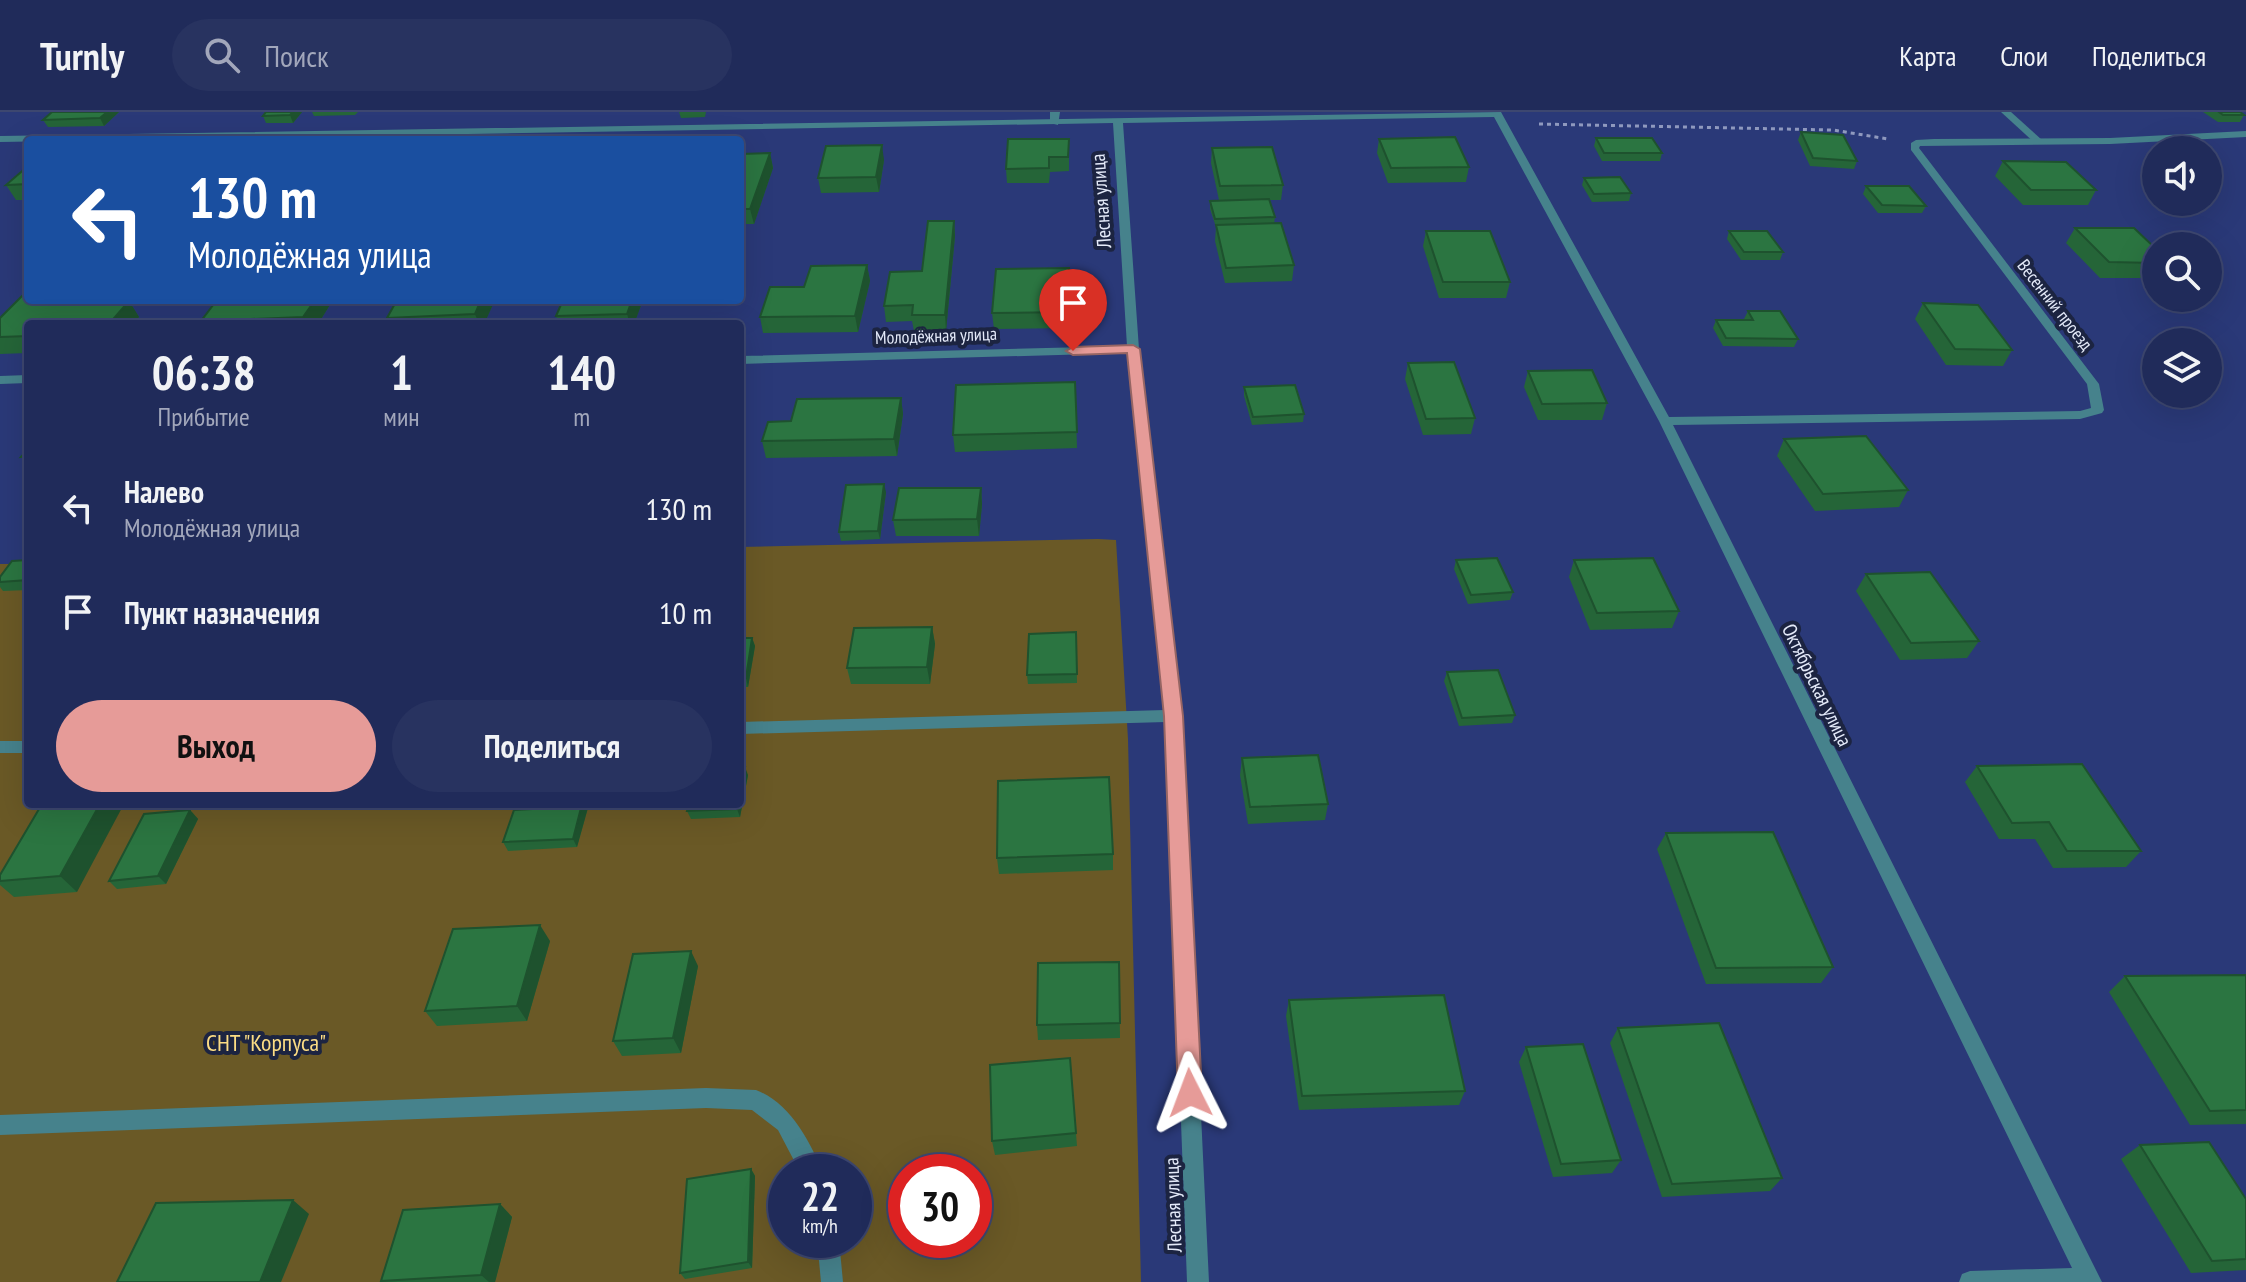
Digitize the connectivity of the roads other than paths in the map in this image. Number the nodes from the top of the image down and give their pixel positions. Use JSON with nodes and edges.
{"nodes":[{"id":1,"x":2006,"y":112,"type":"edge"},
{"id":2,"x":1498,"y":116,"type":"edge"},
{"id":3,"x":1055,"y":118,"type":"edge"},
{"id":4,"x":1118,"y":122,"type":"junction"},
{"id":5,"x":2246,"y":134,"type":"edge"},
{"id":6,"x":151,"y":136,"type":"edge"},
{"id":7,"x":0,"y":139,"type":"edge"},
{"id":8,"x":24,"y":139,"type":"edge"},
{"id":9,"x":2039,"y":142,"type":"junction"},
{"id":10,"x":1133,"y":349,"type":"junction"},
{"id":11,"x":744,"y":360,"type":"edge"},
{"id":12,"x":24,"y":379,"type":"edge"},
{"id":13,"x":0,"y":380,"type":"edge"},
{"id":14,"x":1665,"y":421,"type":"junction"},
{"id":15,"x":1174,"y":716,"type":"junction"},
{"id":16,"x":744,"y":728,"type":"edge"},
{"id":17,"x":0,"y":747,"type":"edge"},
{"id":18,"x":24,"y":747,"type":"edge"},
{"id":19,"x":0,"y":1125,"type":"edge"},
{"id":20,"x":802,"y":1154,"type":"edge"},
{"id":21,"x":830,"y":1258,"type":"edge"},
{"id":22,"x":2090,"y":1280,"type":"edge"},
{"id":23,"x":832,"y":1282,"type":"edge"},
{"id":24,"x":1198,"y":1282,"type":"edge"},
{"id":25,"x":1970,"y":1282,"type":"edge"}],
"edges":[{"from":1,"to":9,"type":"street"},
{"from":2,"to":4,"type":"street"},
{"from":2,"to":14,"type":"street","name":"Октябрьская улица"},
{"from":3,"to":4,"type":"street"},
{"from":3,"to":6,"type":"street"},
{"from":4,"to":10,"type":"street","name":"Лесная улица"},
{"from":5,"to":9,"type":"street"},
{"from":7,"to":8,"type":"street"},
{"from":9,"to":14,"type":"street","name":"Весенний проезд"},
{"from":10,"to":11,"type":"street","name":"Молодёжная улица"},
{"from":10,"to":15,"type":"street","name":"Лесная улица"},
{"from":12,"to":13,"type":"street"},
{"from":14,"to":22,"type":"street","name":"Октябрьская улица"},
{"from":15,"to":16,"type":"street"},
{"from":15,"to":24,"type":"street","name":"Лесная улица"},
{"from":17,"to":18,"type":"street"},
{"from":19,"to":20,"type":"street"},
{"from":21,"to":23,"type":"street"},
{"from":22,"to":25,"type":"street"}]}
